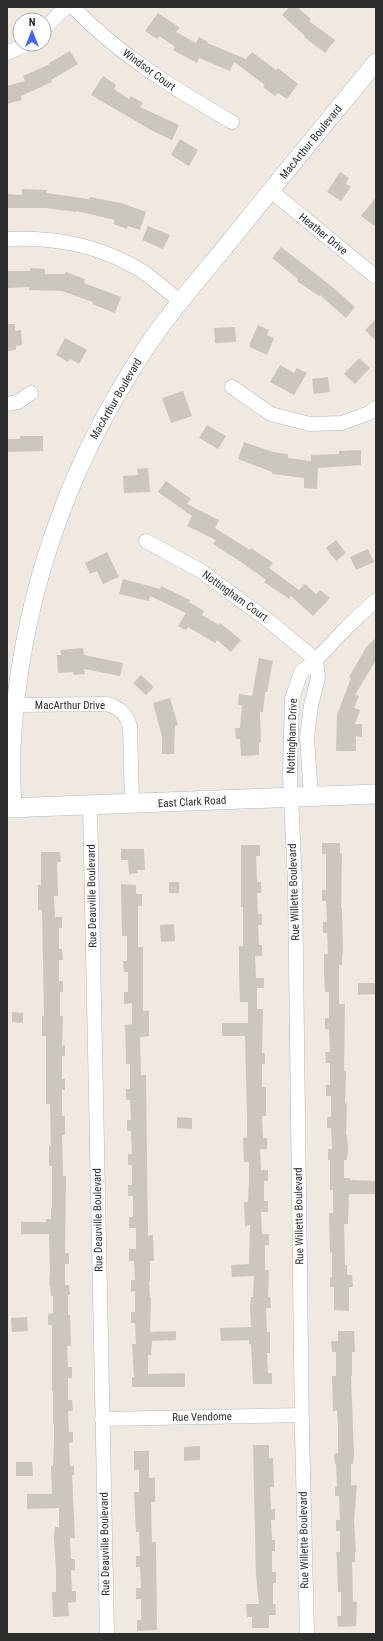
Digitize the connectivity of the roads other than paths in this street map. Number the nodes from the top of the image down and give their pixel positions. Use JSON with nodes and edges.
{"nodes":[{"id":1,"x":66,"y":7,"type":"edge"},
{"id":2,"x":73,"y":7,"type":"edge"},
{"id":3,"x":52,"y":21,"type":"edge"},
{"id":4,"x":376,"y":62,"type":"edge"},
{"id":5,"x":232,"y":122,"type":"dead end"},
{"id":6,"x":271,"y":191,"type":"junction"},
{"id":7,"x":7,"y":239,"type":"edge"},
{"id":8,"x":376,"y":277,"type":"edge"},
{"id":9,"x":181,"y":302,"type":"junction"},
{"id":10,"x":232,"y":387,"type":"dead end"},
{"id":11,"x":31,"y":393,"type":"dead end"},
{"id":12,"x":7,"y":404,"type":"edge"},
{"id":13,"x":376,"y":408,"type":"edge"},
{"id":14,"x":146,"y":541,"type":"dead end"},
{"id":15,"x":376,"y":600,"type":"edge"},
{"id":16,"x":316,"y":660,"type":"junction"},
{"id":17,"x":16,"y":705,"type":"junction"},
{"id":18,"x":376,"y":794,"type":"edge"},
{"id":19,"x":311,"y":796,"type":"junction"},
{"id":20,"x":291,"y":797,"type":"junction"},
{"id":21,"x":132,"y":804,"type":"junction"},
{"id":22,"x":90,"y":805,"type":"junction"},
{"id":23,"x":10,"y":808,"type":"edge"},
{"id":24,"x":302,"y":1415,"type":"junction"},
{"id":25,"x":102,"y":1419,"type":"junction"},
{"id":26,"x":107,"y":1634,"type":"edge"},
{"id":27,"x":307,"y":1634,"type":"edge"}],
"edges":[{"from":1,"to":3,"type":"street"},
{"from":2,"to":5,"type":"street","name":"Windsor Court"},
{"from":4,"to":6,"type":"street","name":"MacArthur Boulevard"},
{"from":6,"to":8,"type":"street","name":"Heather Drive"},
{"from":6,"to":9,"type":"street","name":"MacArthur Boulevard"},
{"from":7,"to":9,"type":"street"},
{"from":9,"to":17,"type":"street","name":"MacArthur Boulevard"},
{"from":10,"to":13,"type":"street"},
{"from":11,"to":12,"type":"street"},
{"from":14,"to":16,"type":"street","name":"Nottingham Court"},
{"from":15,"to":16,"type":"street","name":"Nottingham Drive"},
{"from":16,"to":19,"type":"street","name":"Nottingham Drive"},
{"from":16,"to":20,"type":"street","name":"Nottingham Drive"},
{"from":17,"to":21,"type":"street","name":"MacArthur Drive"},
{"from":17,"to":23,"type":"street","name":"MacArthur Boulevard"},
{"from":18,"to":19,"type":"main road","name":"East Clark Road"},
{"from":19,"to":20,"type":"main road","name":"East Clark Road"},
{"from":20,"to":21,"type":"main road","name":"East Clark Road"},
{"from":20,"to":24,"type":"street","name":"Rue Willette Boulevard"},
{"from":21,"to":22,"type":"main road","name":"East Clark Road"},
{"from":22,"to":23,"type":"main road","name":"East Clark Road"},
{"from":22,"to":25,"type":"street","name":"Rue Deauville Boulevard"},
{"from":24,"to":25,"type":"street","name":"Rue Vendome"},
{"from":24,"to":27,"type":"street","name":"Rue Willette Boulevard"},
{"from":25,"to":26,"type":"street","name":"Rue Deauville Boulevard"}]}
